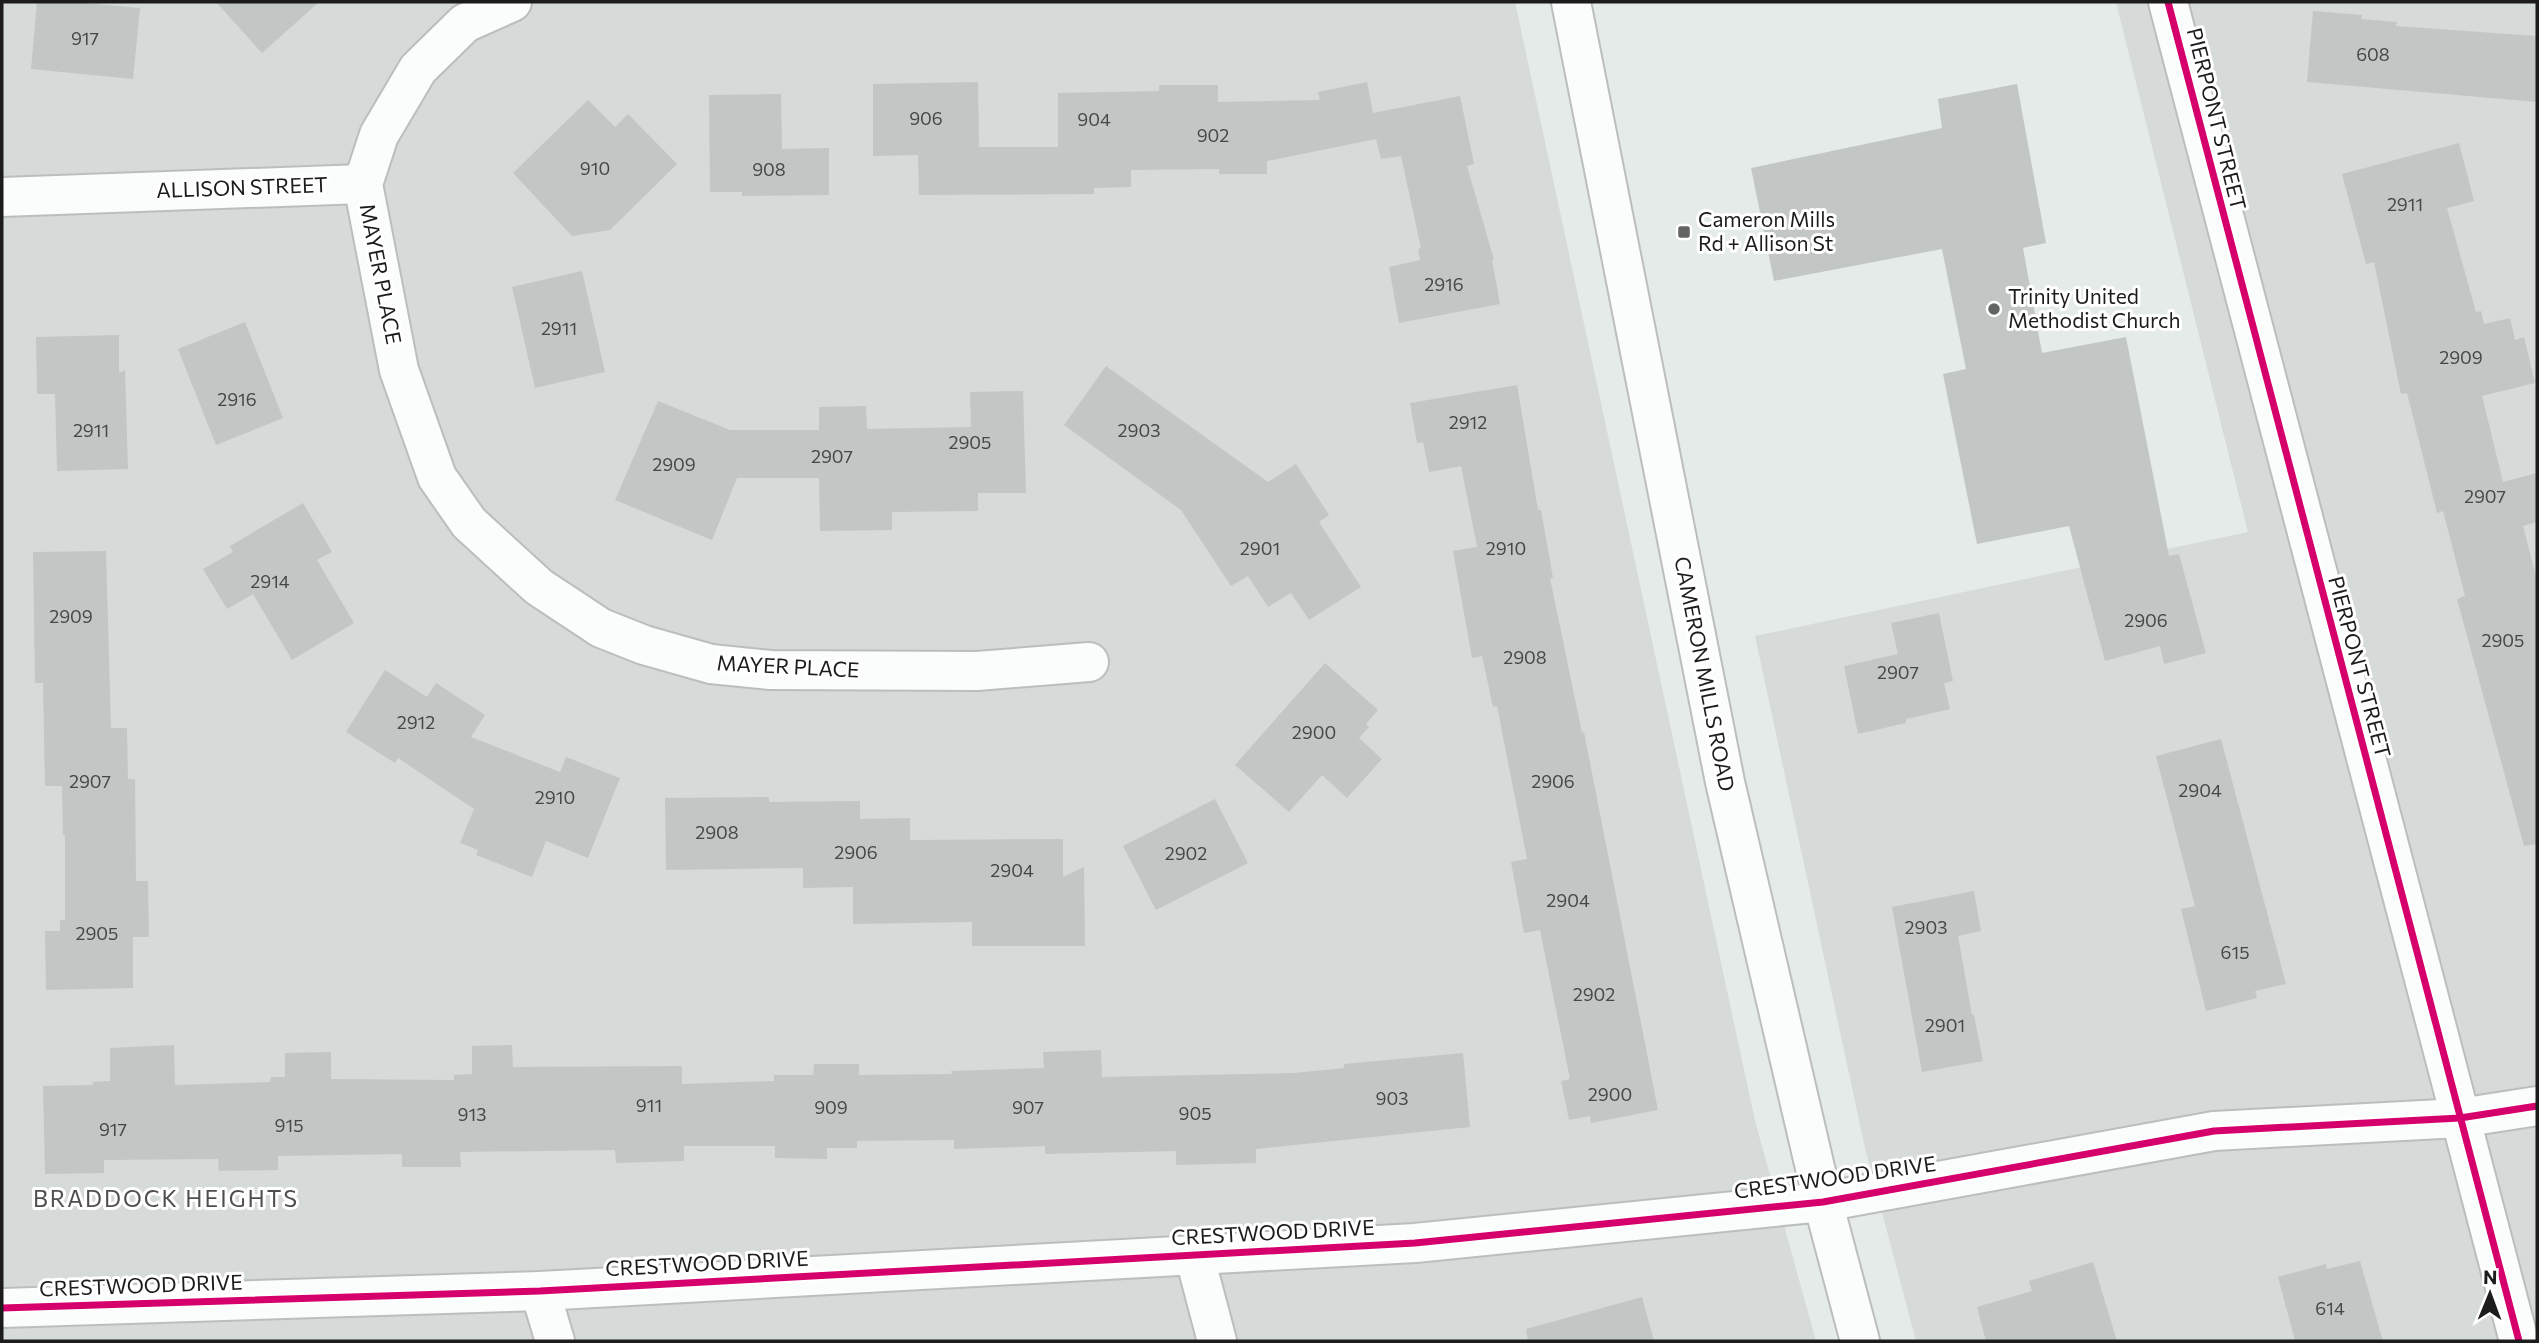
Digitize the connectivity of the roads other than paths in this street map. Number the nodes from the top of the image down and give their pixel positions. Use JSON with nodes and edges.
{"nodes":[{"id":1,"x":512,"y":2,"type":"edge"},
{"id":2,"x":1571,"y":2,"type":"edge"},
{"id":3,"x":2168,"y":2,"type":"edge"},
{"id":4,"x":363,"y":184,"type":"junction"},
{"id":5,"x":2,"y":197,"type":"edge"},
{"id":6,"x":1089,"y":662,"type":"dead end"},
{"id":7,"x":2537,"y":1106,"type":"edge"},
{"id":8,"x":2460,"y":1118,"type":"junction"},
{"id":9,"x":1824,"y":1202,"type":"junction"},
{"id":10,"x":1194,"y":1254,"type":"junction"},
{"id":11,"x":540,"y":1291,"type":"junction"},
{"id":12,"x":2,"y":1308,"type":"edge"},
{"id":13,"x":555,"y":1341,"type":"edge"},
{"id":14,"x":1217,"y":1341,"type":"edge"},
{"id":15,"x":1860,"y":1341,"type":"edge"},
{"id":16,"x":2519,"y":1341,"type":"edge"}],
"edges":[{"from":1,"to":4,"type":"street"},
{"from":2,"to":9,"type":"street","name":"CAMERON MILLS ROAD"},
{"from":3,"to":8,"type":"street","name":"PIERPONT STREET"},
{"from":4,"to":5,"type":"street","name":"ALLISON STREET"},
{"from":4,"to":6,"type":"street","name":"MAYER PLACE"},
{"from":7,"to":8,"type":"street","name":"CRESTWOOD DRIVE"},
{"from":8,"to":9,"type":"street","name":"CRESTWOOD DRIVE"},
{"from":8,"to":16,"type":"street","name":"PIERPONT STREET"},
{"from":9,"to":10,"type":"street","name":"CRESTWOOD DRIVE"},
{"from":9,"to":15,"type":"street","name":"CAMERON MILLS ROAD"},
{"from":10,"to":11,"type":"street","name":"CRESTWOOD DRIVE"},
{"from":10,"to":14,"type":"street"},
{"from":11,"to":12,"type":"street","name":"CRESTWOOD DRIVE"},
{"from":11,"to":13,"type":"street"}]}
